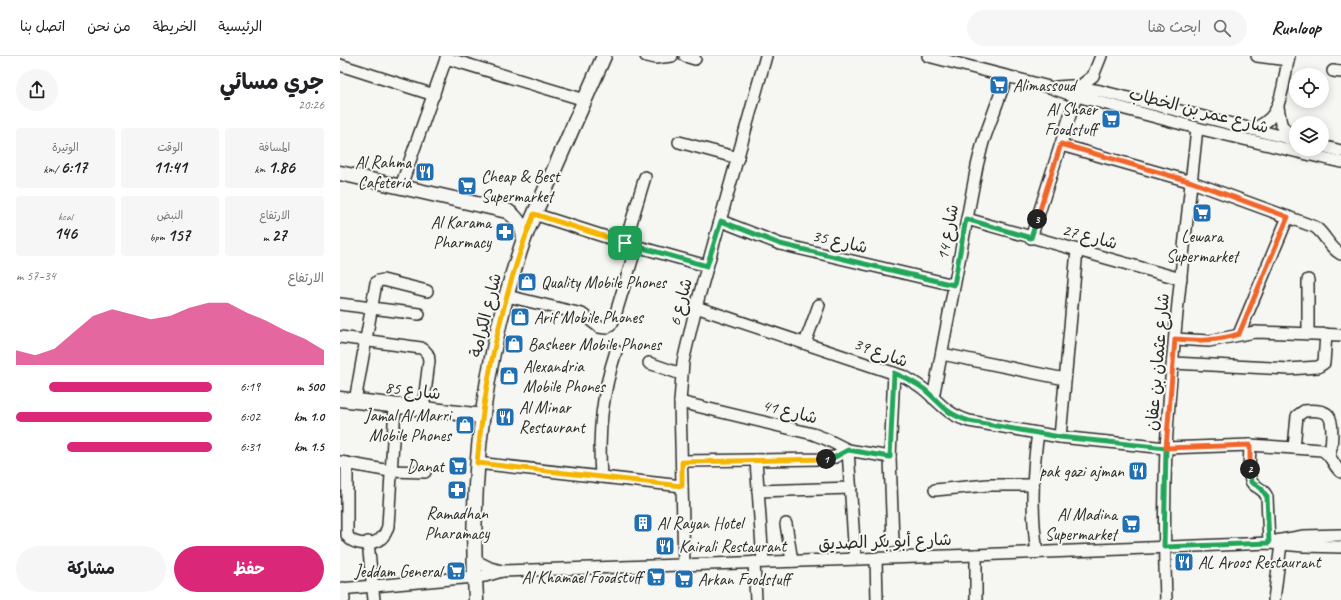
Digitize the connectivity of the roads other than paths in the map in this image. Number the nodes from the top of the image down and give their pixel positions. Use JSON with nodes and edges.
{"nodes":[{"id":1,"x":342,"y":56,"type":"edge"},
{"id":2,"x":604,"y":56,"type":"edge"},
{"id":3,"x":646,"y":56,"type":"edge"},
{"id":4,"x":672,"y":56,"type":"edge"},
{"id":5,"x":766,"y":56,"type":"edge"},
{"id":6,"x":928,"y":56,"type":"edge"},
{"id":7,"x":1101,"y":56,"type":"edge"},
{"id":8,"x":1257,"y":56,"type":"edge"},
{"id":9,"x":447,"y":57,"type":"edge"},
{"id":10,"x":1288,"y":58,"type":"edge"},
{"id":11,"x":340,"y":64,"type":"edge"},
{"id":12,"x":1096,"y":70,"type":"junction"},
{"id":13,"x":1007,"y":76,"type":"junction"},
{"id":14,"x":1100,"y":91,"type":"junction"},
{"id":15,"x":1077,"y":92,"type":"junction"},
{"id":16,"x":434,"y":94,"type":"junction"},
{"id":17,"x":585,"y":100,"type":"junction"},
{"id":18,"x":1136,"y":106,"type":"junction"},
{"id":19,"x":1278,"y":107,"type":"junction"},
{"id":20,"x":1197,"y":128,"type":"junction"},
{"id":21,"x":1252,"y":129,"type":"junction"},
{"id":22,"x":1289,"y":133,"type":"edge"},
{"id":23,"x":1289,"y":138,"type":"edge"},
{"id":24,"x":679,"y":142,"type":"dead end"},
{"id":25,"x":1061,"y":144,"type":"junction"},
{"id":26,"x":1289,"y":144,"type":"edge"},
{"id":27,"x":1329,"y":151,"type":"edge"},
{"id":28,"x":1341,"y":151,"type":"edge"},
{"id":29,"x":1329,"y":153,"type":"edge"},
{"id":30,"x":738,"y":158,"type":"junction"},
{"id":31,"x":1341,"y":162,"type":"edge"},
{"id":32,"x":340,"y":173,"type":"edge"},
{"id":33,"x":644,"y":177,"type":"dead end"},
{"id":34,"x":1192,"y":182,"type":"junction"},
{"id":35,"x":401,"y":186,"type":"junction"},
{"id":36,"x":534,"y":214,"type":"junction"},
{"id":37,"x":1288,"y":217,"type":"junction"},
{"id":38,"x":966,"y":219,"type":"junction"},
{"id":39,"x":721,"y":221,"type":"junction"},
{"id":40,"x":1031,"y":238,"type":"junction"},
{"id":41,"x":524,"y":239,"type":"junction"},
{"id":42,"x":630,"y":245,"type":"junction"},
{"id":43,"x":1077,"y":250,"type":"junction"},
{"id":44,"x":1341,"y":254,"type":"edge"},
{"id":45,"x":707,"y":266,"type":"junction"},
{"id":46,"x":1181,"y":279,"type":"junction"},
{"id":47,"x":1308,"y":280,"type":"dead end"},
{"id":48,"x":954,"y":285,"type":"junction"},
{"id":49,"x":427,"y":290,"type":"dead end"},
{"id":50,"x":507,"y":296,"type":"junction"},
{"id":51,"x":340,"y":304,"type":"edge"},
{"id":52,"x":819,"y":305,"type":"dead end"},
{"id":53,"x":370,"y":308,"type":"junction"},
{"id":54,"x":696,"y":308,"type":"junction"},
{"id":55,"x":419,"y":314,"type":"dead end"},
{"id":56,"x":1239,"y":334,"type":"junction"},
{"id":57,"x":1308,"y":334,"type":"junction"},
{"id":58,"x":1326,"y":334,"type":"junction"},
{"id":59,"x":1341,"y":335,"type":"edge"},
{"id":60,"x":340,"y":337,"type":"edge"},
{"id":61,"x":1175,"y":339,"type":"junction"},
{"id":62,"x":365,"y":340,"type":"junction"},
{"id":63,"x":805,"y":343,"type":"junction"},
{"id":64,"x":616,"y":351,"type":"dead end"},
{"id":65,"x":942,"y":354,"type":"junction"},
{"id":66,"x":649,"y":363,"type":"dead end"},
{"id":67,"x":1173,"y":363,"type":"junction"},
{"id":68,"x":894,"y":373,"type":"junction"},
{"id":69,"x":681,"y":374,"type":"junction"},
{"id":70,"x":1065,"y":379,"type":"junction"},
{"id":71,"x":933,"y":398,"type":"junction"},
{"id":72,"x":340,"y":399,"type":"edge"},
{"id":73,"x":355,"y":401,"type":"junction"},
{"id":74,"x":680,"y":402,"type":"junction"},
{"id":75,"x":394,"y":406,"type":"junction"},
{"id":76,"x":423,"y":409,"type":"junction"},
{"id":77,"x":483,"y":416,"type":"junction"},
{"id":78,"x":1038,"y":433,"type":"junction"},
{"id":79,"x":1060,"y":437,"type":"junction"},
{"id":80,"x":1250,"y":445,"type":"junction"},
{"id":81,"x":1166,"y":448,"type":"junction"},
{"id":82,"x":1294,"y":448,"type":"junction"},
{"id":83,"x":848,"y":450,"type":"junction"},
{"id":84,"x":1330,"y":455,"type":"junction"},
{"id":85,"x":890,"y":457,"type":"junction"},
{"id":86,"x":756,"y":460,"type":"junction"},
{"id":87,"x":682,"y":462,"type":"junction"},
{"id":88,"x":343,"y":463,"type":"edge"},
{"id":89,"x":477,"y":463,"type":"junction"},
{"id":90,"x":390,"y":471,"type":"junction"},
{"id":91,"x":425,"y":472,"type":"dead end"},
{"id":92,"x":1341,"y":472,"type":"edge"},
{"id":93,"x":601,"y":477,"type":"junction"},
{"id":94,"x":1032,"y":485,"type":"junction"},
{"id":95,"x":682,"y":486,"type":"junction"},
{"id":96,"x":343,"y":488,"type":"edge"},
{"id":97,"x":851,"y":488,"type":"junction"},
{"id":98,"x":935,"y":490,"type":"dead end"},
{"id":99,"x":758,"y":491,"type":"junction"},
{"id":100,"x":786,"y":524,"type":"dead end"},
{"id":101,"x":1341,"y":535,"type":"edge"},
{"id":102,"x":893,"y":541,"type":"dead end"},
{"id":103,"x":368,"y":542,"type":"junction"},
{"id":104,"x":1269,"y":543,"type":"junction"},
{"id":105,"x":1281,"y":544,"type":"junction"},
{"id":106,"x":1164,"y":547,"type":"junction"},
{"id":107,"x":1341,"y":547,"type":"edge"},
{"id":108,"x":1037,"y":552,"type":"junction"},
{"id":109,"x":976,"y":555,"type":"junction"},
{"id":110,"x":855,"y":558,"type":"junction"},
{"id":111,"x":876,"y":558,"type":"junction"},
{"id":112,"x":474,"y":560,"type":"junction"},
{"id":113,"x":792,"y":561,"type":"junction"},
{"id":114,"x":759,"y":562,"type":"junction"},
{"id":115,"x":684,"y":565,"type":"junction"},
{"id":116,"x":502,"y":571,"type":"junction"},
{"id":117,"x":475,"y":577,"type":"junction"},
{"id":118,"x":372,"y":585,"type":"junction"},
{"id":119,"x":342,"y":588,"type":"edge"},
{"id":120,"x":344,"y":600,"type":"edge"},
{"id":121,"x":374,"y":600,"type":"edge"},
{"id":122,"x":476,"y":600,"type":"edge"},
{"id":123,"x":756,"y":600,"type":"edge"},
{"id":124,"x":877,"y":600,"type":"edge"},
{"id":125,"x":976,"y":600,"type":"edge"},
{"id":126,"x":1166,"y":600,"type":"edge"},
{"id":127,"x":1274,"y":600,"type":"edge"}],
"edges":[{"from":1,"to":11,"type":"street"},
{"from":2,"to":17,"type":"main road","name":"شارع الكرامة"},
{"from":3,"to":4,"type":"street"},
{"from":5,"to":30,"type":"street","name":"شارع 6"},
{"from":6,"to":13,"type":"street","name":"شارع عمر بن الخطاب"},
{"from":7,"to":12,"type":"street"},
{"from":8,"to":10,"type":"street"},
{"from":9,"to":16,"type":"street"},
{"from":9,"to":17,"type":"street"},
{"from":10,"to":19,"type":"street"},
{"from":11,"to":16,"type":"street"},
{"from":12,"to":14,"type":"street"},
{"from":12,"to":15,"type":"street"},
{"from":13,"to":15,"type":"street","name":"شارع عمر بن الخطاب"},
{"from":13,"to":38,"type":"street","name":"شارع 14"},
{"from":14,"to":15,"type":"street","name":"شارع عمر بن الخطاب"},
{"from":14,"to":18,"type":"street","name":"شارع عمر بن الخطاب"},
{"from":15,"to":18,"type":"street","name":"شارع عمر بن الخطاب"},
{"from":15,"to":25,"type":"street"},
{"from":16,"to":35,"type":"street"},
{"from":17,"to":36,"type":"main road","name":"شارع الكرامة"},
{"from":18,"to":20,"type":"street","name":"شارع عمر بن الخطاب"},
{"from":18,"to":21,"type":"street","name":"شارع عمر بن الخطاب"},
{"from":19,"to":21,"type":"street"},
{"from":19,"to":22,"type":"street"},
{"from":20,"to":26,"type":"street","name":"شارع عمر بن الخطاب"},
{"from":20,"to":34,"type":"street","name":"شارع عثمان بن عفان"},
{"from":21,"to":23,"type":"street","name":"شارع عمر بن الخطاب"},
{"from":24,"to":30,"type":"street"},
{"from":25,"to":34,"type":"street"},
{"from":25,"to":40,"type":"street"},
{"from":27,"to":28,"type":"street","name":"شارع عمر بن الخطاب"},
{"from":29,"to":31,"type":"street","name":"شارع عمر بن الخطاب"},
{"from":30,"to":39,"type":"street","name":"شارع 6"},
{"from":32,"to":35,"type":"main road"},
{"from":33,"to":42,"type":"street"},
{"from":34,"to":37,"type":"street"},
{"from":34,"to":46,"type":"street","name":"شارع عثمان بن عفان"},
{"from":35,"to":41,"type":"main road"},
{"from":36,"to":41,"type":"main road","name":"شارع الكرامة"},
{"from":36,"to":42,"type":"street"},
{"from":37,"to":44,"type":"street"},
{"from":37,"to":56,"type":"street"},
{"from":38,"to":40,"type":"street","name":"شارع 27"},
{"from":38,"to":48,"type":"street","name":"شارع 14"},
{"from":39,"to":45,"type":"street","name":"شارع 6"},
{"from":39,"to":48,"type":"street","name":"شارع 35"},
{"from":40,"to":43,"type":"street","name":"شارع 27"},
{"from":41,"to":50,"type":"main road","name":"شارع الكرامة"},
{"from":42,"to":45,"type":"street"},
{"from":42,"to":50,"type":"street"},
{"from":43,"to":46,"type":"street","name":"شارع 27"},
{"from":43,"to":70,"type":"street"},
{"from":45,"to":54,"type":"street","name":"شارع 6"},
{"from":46,"to":61,"type":"street","name":"شارع عثمان بن عفان"},
{"from":47,"to":57,"type":"street"},
{"from":48,"to":65,"type":"street","name":"شارع 14"},
{"from":49,"to":53,"type":"street"},
{"from":50,"to":77,"type":"main road","name":"شارع الكرامة"},
{"from":51,"to":53,"type":"street"},
{"from":52,"to":63,"type":"street"},
{"from":53,"to":55,"type":"street"},
{"from":53,"to":62,"type":"street"},
{"from":54,"to":63,"type":"street","name":"شارع 39"},
{"from":54,"to":69,"type":"street","name":"شارع 6"},
{"from":56,"to":57,"type":"street"},
{"from":56,"to":61,"type":"street"},
{"from":57,"to":58,"type":"street"},
{"from":58,"to":59,"type":"street"},
{"from":58,"to":67,"type":"street"},
{"from":60,"to":62,"type":"street"},
{"from":61,"to":67,"type":"street","name":"شارع عثمان بن عفان"},
{"from":62,"to":73,"type":"street"},
{"from":62,"to":76,"type":"street"},
{"from":63,"to":68,"type":"street","name":"شارع 39"},
{"from":64,"to":93,"type":"street"},
{"from":65,"to":70,"type":"street"},
{"from":65,"to":71,"type":"street","name":"شارع 14"},
{"from":66,"to":69,"type":"street"},
{"from":67,"to":81,"type":"street","name":"شارع عثمان بن عفان"},
{"from":68,"to":71,"type":"street","name":"شارع 39"},
{"from":68,"to":85,"type":"street"},
{"from":69,"to":74,"type":"street","name":"شارع 6"},
{"from":70,"to":79,"type":"street"},
{"from":71,"to":78,"type":"street","name":"شارع 39"},
{"from":72,"to":73,"type":"main road","name":"شارع 85"},
{"from":73,"to":75,"type":"main road","name":"شارع 85"},
{"from":74,"to":83,"type":"street","name":"شارع 41"},
{"from":74,"to":87,"type":"street","name":"شارع 6"},
{"from":75,"to":76,"type":"main road","name":"شارع 85"},
{"from":75,"to":90,"type":"street"},
{"from":76,"to":77,"type":"main road","name":"شارع 85"},
{"from":77,"to":89,"type":"main road","name":"شارع الكرامة"},
{"from":78,"to":79,"type":"street","name":"شارع 39"},
{"from":78,"to":94,"type":"street"},
{"from":79,"to":81,"type":"street","name":"شارع 39"},
{"from":80,"to":81,"type":"street","name":"شارع 39"},
{"from":80,"to":82,"type":"street","name":"شارع 39"},
{"from":80,"to":104,"type":"street"},
{"from":81,"to":106,"type":"street","name":"شارع عثمان بن عفان"},
{"from":82,"to":84,"type":"street","name":"شارع 39"},
{"from":82,"to":84,"type":"street"},
{"from":83,"to":85,"type":"street","name":"شارع 41"},
{"from":83,"to":86,"type":"street"},
{"from":83,"to":97,"type":"street"},
{"from":84,"to":92,"type":"street"},
{"from":85,"to":102,"type":"street"},
{"from":86,"to":87,"type":"street"},
{"from":86,"to":99,"type":"street"},
{"from":87,"to":95,"type":"street","name":"شارع 6"},
{"from":88,"to":90,"type":"street"},
{"from":88,"to":96,"type":"street"},
{"from":89,"to":93,"type":"street"},
{"from":89,"to":112,"type":"main road","name":"شارع الكرامة"},
{"from":90,"to":91,"type":"street"},
{"from":90,"to":103,"type":"street"},
{"from":93,"to":95,"type":"street"},
{"from":94,"to":98,"type":"street"},
{"from":94,"to":108,"type":"street"},
{"from":95,"to":115,"type":"street","name":"شارع 6"},
{"from":96,"to":103,"type":"street"},
{"from":97,"to":99,"type":"street"},
{"from":97,"to":110,"type":"street"},
{"from":99,"to":114,"type":"street"},
{"from":100,"to":113,"type":"street"},
{"from":101,"to":104,"type":"street","name":"شارع أبو بكر الصديق"},
{"from":103,"to":118,"type":"street"},
{"from":104,"to":105,"type":"street","name":"شارع أبو بكر الصديق"},
{"from":104,"to":106,"type":"street","name":"شارع أبو بكر الصديق"},
{"from":105,"to":107,"type":"street","name":"شارع أبو بكر الصديق"},
{"from":105,"to":127,"type":"street"},
{"from":106,"to":108,"type":"street","name":"شارع أبو بكر الصديق"},
{"from":106,"to":126,"type":"street","name":"شارع عثمان بن عفان"},
{"from":108,"to":109,"type":"street","name":"شارع أبو بكر الصديق"},
{"from":109,"to":111,"type":"street","name":"شارع أبو بكر الصديق"},
{"from":109,"to":125,"type":"street"},
{"from":110,"to":111,"type":"street","name":"شارع أبو بكر الصديق"},
{"from":110,"to":113,"type":"street","name":"شارع أبو بكر الصديق"},
{"from":111,"to":124,"type":"street"},
{"from":112,"to":116,"type":"street","name":"شارع أبو بكر الصديق"},
{"from":112,"to":117,"type":"main road","name":"شارع الكرامة"},
{"from":113,"to":114,"type":"street","name":"شارع أبو بكر الصديق"},
{"from":114,"to":115,"type":"street","name":"شارع أبو بكر الصديق"},
{"from":114,"to":123,"type":"street"},
{"from":115,"to":116,"type":"street","name":"شارع أبو بكر الصديق"},
{"from":116,"to":117,"type":"street","name":"شارع أبو بكر الصديق"},
{"from":117,"to":118,"type":"street","name":"شارع أبو بكر الصديق"},
{"from":117,"to":122,"type":"main road","name":"شارع الكرامة"},
{"from":118,"to":119,"type":"street","name":"شارع أبو بكر الصديق"},
{"from":118,"to":121,"type":"street"},
{"from":119,"to":120,"type":"street"}]}
